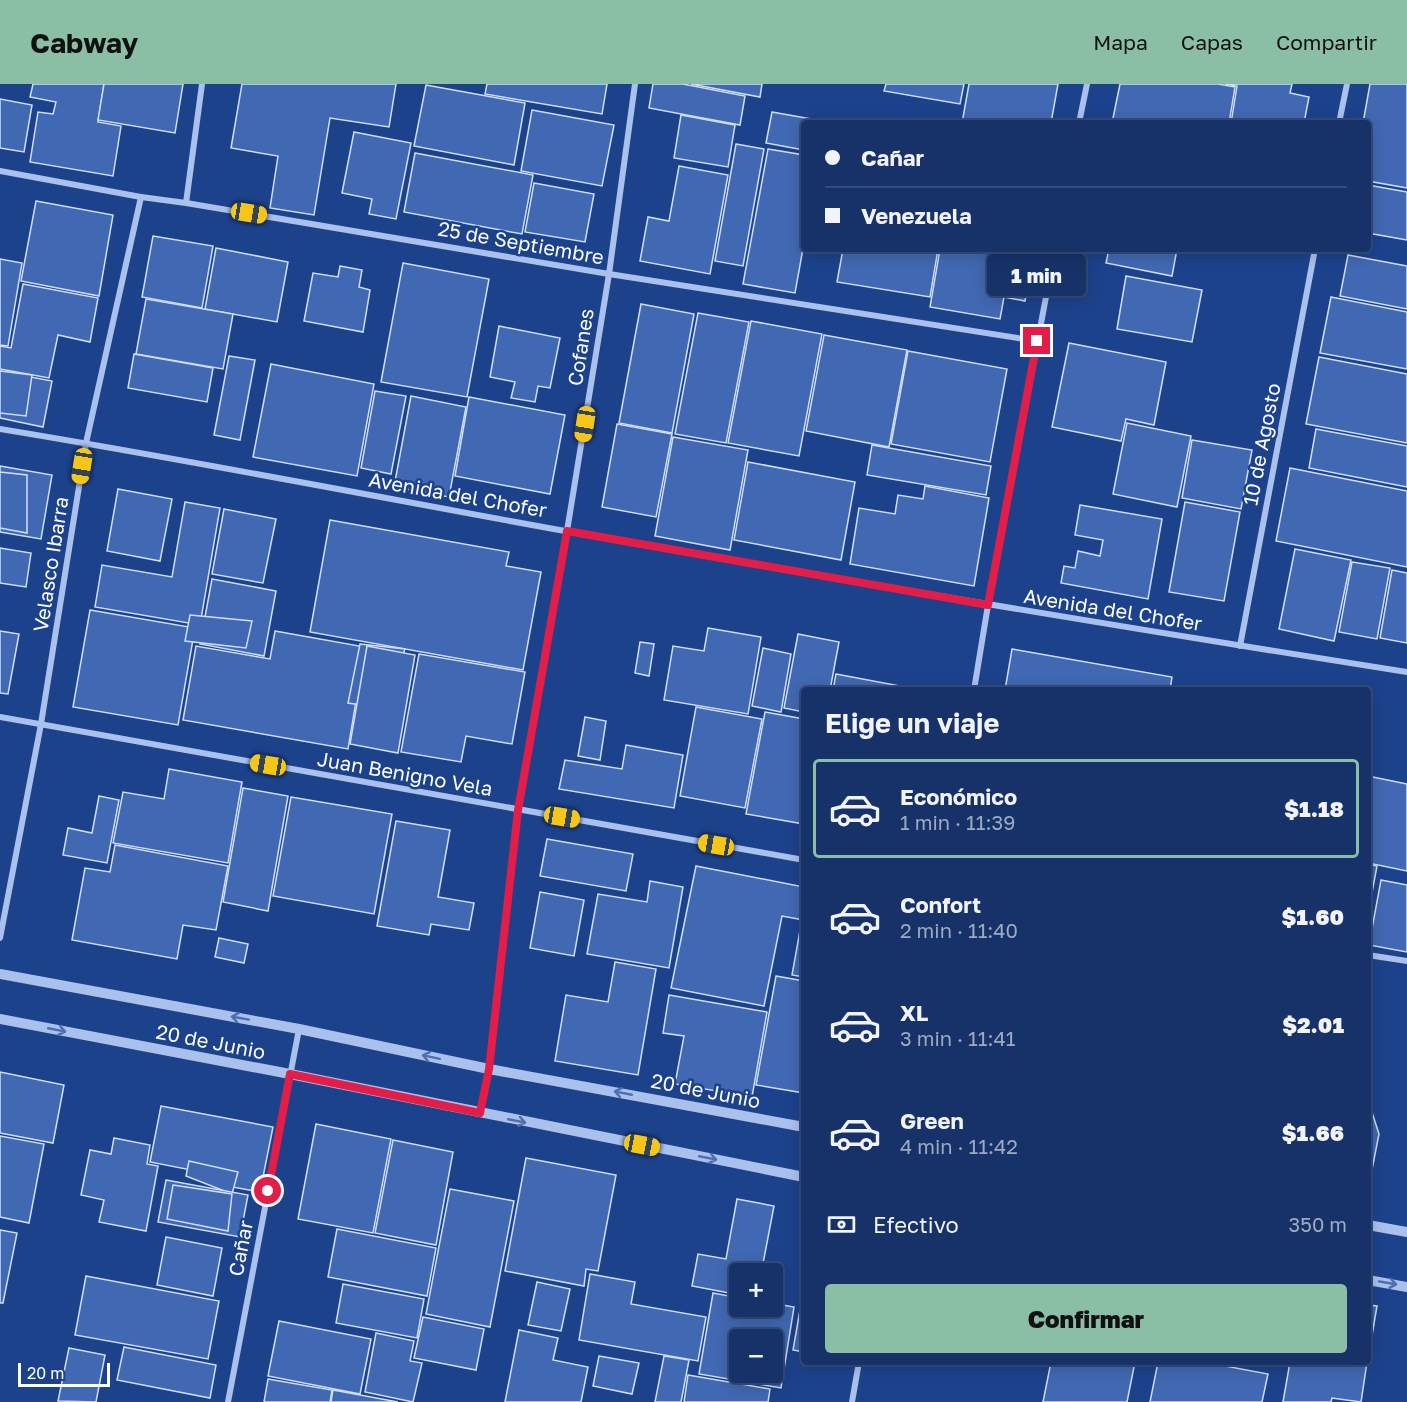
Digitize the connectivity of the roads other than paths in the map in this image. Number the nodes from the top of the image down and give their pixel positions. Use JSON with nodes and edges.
{"nodes":[{"id":1,"x":202,"y":84,"type":"edge"},
{"id":2,"x":635,"y":84,"type":"edge"},
{"id":3,"x":1087,"y":84,"type":"edge"},
{"id":4,"x":1347,"y":84,"type":"edge"},
{"id":5,"x":1080,"y":120,"type":"edge"},
{"id":6,"x":1340,"y":120,"type":"edge"},
{"id":7,"x":0,"y":171,"type":"edge"},
{"id":8,"x":141,"y":197,"type":"junction"},
{"id":9,"x":186,"y":203,"type":"junction"},
{"id":10,"x":1054,"y":252,"type":"edge"},
{"id":11,"x":1314,"y":252,"type":"edge"},
{"id":12,"x":609,"y":274,"type":"junction"},
{"id":13,"x":1037,"y":341,"type":"junction"},
{"id":14,"x":0,"y":429,"type":"edge"},
{"id":15,"x":86,"y":443,"type":"junction"},
{"id":16,"x":567,"y":531,"type":"junction"},
{"id":17,"x":988,"y":605,"type":"junction"},
{"id":18,"x":1240,"y":646,"type":"junction"},
{"id":19,"x":1407,"y":672,"type":"edge"},
{"id":20,"x":974,"y":687,"type":"edge"},
{"id":21,"x":0,"y":717,"type":"edge"},
{"id":22,"x":41,"y":724,"type":"junction"},
{"id":23,"x":518,"y":810,"type":"junction"},
{"id":24,"x":801,"y":859,"type":"edge"},
{"id":25,"x":0,"y":938,"type":"edge"},
{"id":26,"x":1371,"y":955,"type":"edge"},
{"id":27,"x":1407,"y":961,"type":"edge"},
{"id":28,"x":0,"y":974,"type":"edge"},
{"id":29,"x":0,"y":1019,"type":"edge"},
{"id":30,"x":299,"y":1029,"type":"junction"},
{"id":31,"x":489,"y":1069,"type":"junction"},
{"id":32,"x":290,"y":1074,"type":"junction"},
{"id":33,"x":480,"y":1113,"type":"junction"},
{"id":34,"x":801,"y":1126,"type":"edge"},
{"id":35,"x":801,"y":1176,"type":"edge"},
{"id":36,"x":1371,"y":1226,"type":"edge"},
{"id":37,"x":1407,"y":1232,"type":"edge"},
{"id":38,"x":1371,"y":1281,"type":"edge"},
{"id":39,"x":1407,"y":1287,"type":"edge"},
{"id":40,"x":858,"y":1365,"type":"edge"},
{"id":41,"x":228,"y":1402,"type":"edge"},
{"id":42,"x":852,"y":1402,"type":"edge"}],
"edges":[{"from":1,"to":9,"type":"street"},
{"from":2,"to":12,"type":"street","name":"Cofanes"},
{"from":3,"to":5,"type":"street"},
{"from":4,"to":6,"type":"street"},
{"from":7,"to":8,"type":"street","name":"25 de Septiembre"},
{"from":8,"to":9,"type":"street","name":"25 de Septiembre"},
{"from":8,"to":15,"type":"street","name":"Velasco Ibarra"},
{"from":9,"to":12,"type":"street","name":"25 de Septiembre"},
{"from":10,"to":13,"type":"street"},
{"from":11,"to":18,"type":"street","name":"10 de Agosto"},
{"from":12,"to":13,"type":"street","name":"25 de Septiembre"},
{"from":12,"to":16,"type":"street","name":"Cofanes"},
{"from":13,"to":17,"type":"street"},
{"from":14,"to":15,"type":"street","name":"Avenida del Chofer"},
{"from":15,"to":16,"type":"street","name":"Avenida del Chofer"},
{"from":15,"to":22,"type":"street","name":"Velasco Ibarra"},
{"from":16,"to":17,"type":"street","name":"Avenida del Chofer"},
{"from":16,"to":23,"type":"street","name":"Cofanes"},
{"from":17,"to":18,"type":"street","name":"Avenida del Chofer"},
{"from":17,"to":20,"type":"street"},
{"from":18,"to":19,"type":"street","name":"Avenida del Chofer"},
{"from":21,"to":22,"type":"street","name":"Juan Benigno Vela"},
{"from":22,"to":23,"type":"street","name":"Juan Benigno Vela"},
{"from":22,"to":25,"type":"street","name":"Velasco Ibarra"},
{"from":23,"to":24,"type":"street","name":"Juan Benigno Vela"},
{"from":23,"to":31,"type":"street","name":"Cofanes"},
{"from":26,"to":27,"type":"street"},
{"from":30,"to":28,"type":"street","name":"20 de Junio","one_way":true},
{"from":29,"to":32,"type":"street","name":"20 de Junio","one_way":true},
{"from":31,"to":30,"type":"street","name":"20 de Junio","one_way":true},
{"from":30,"to":32,"type":"street","name":"Cañar"},
{"from":31,"to":33,"type":"street","name":"Cofanes"},
{"from":34,"to":31,"type":"street","name":"20 de Junio","one_way":true},
{"from":32,"to":33,"type":"street","name":"20 de Junio"},
{"from":32,"to":41,"type":"street","name":"Cañar"},
{"from":33,"to":35,"type":"street","name":"20 de Junio","one_way":true},
{"from":36,"to":37,"type":"street"},
{"from":38,"to":39,"type":"street","one_way":true},
{"from":40,"to":42,"type":"street"}]}
